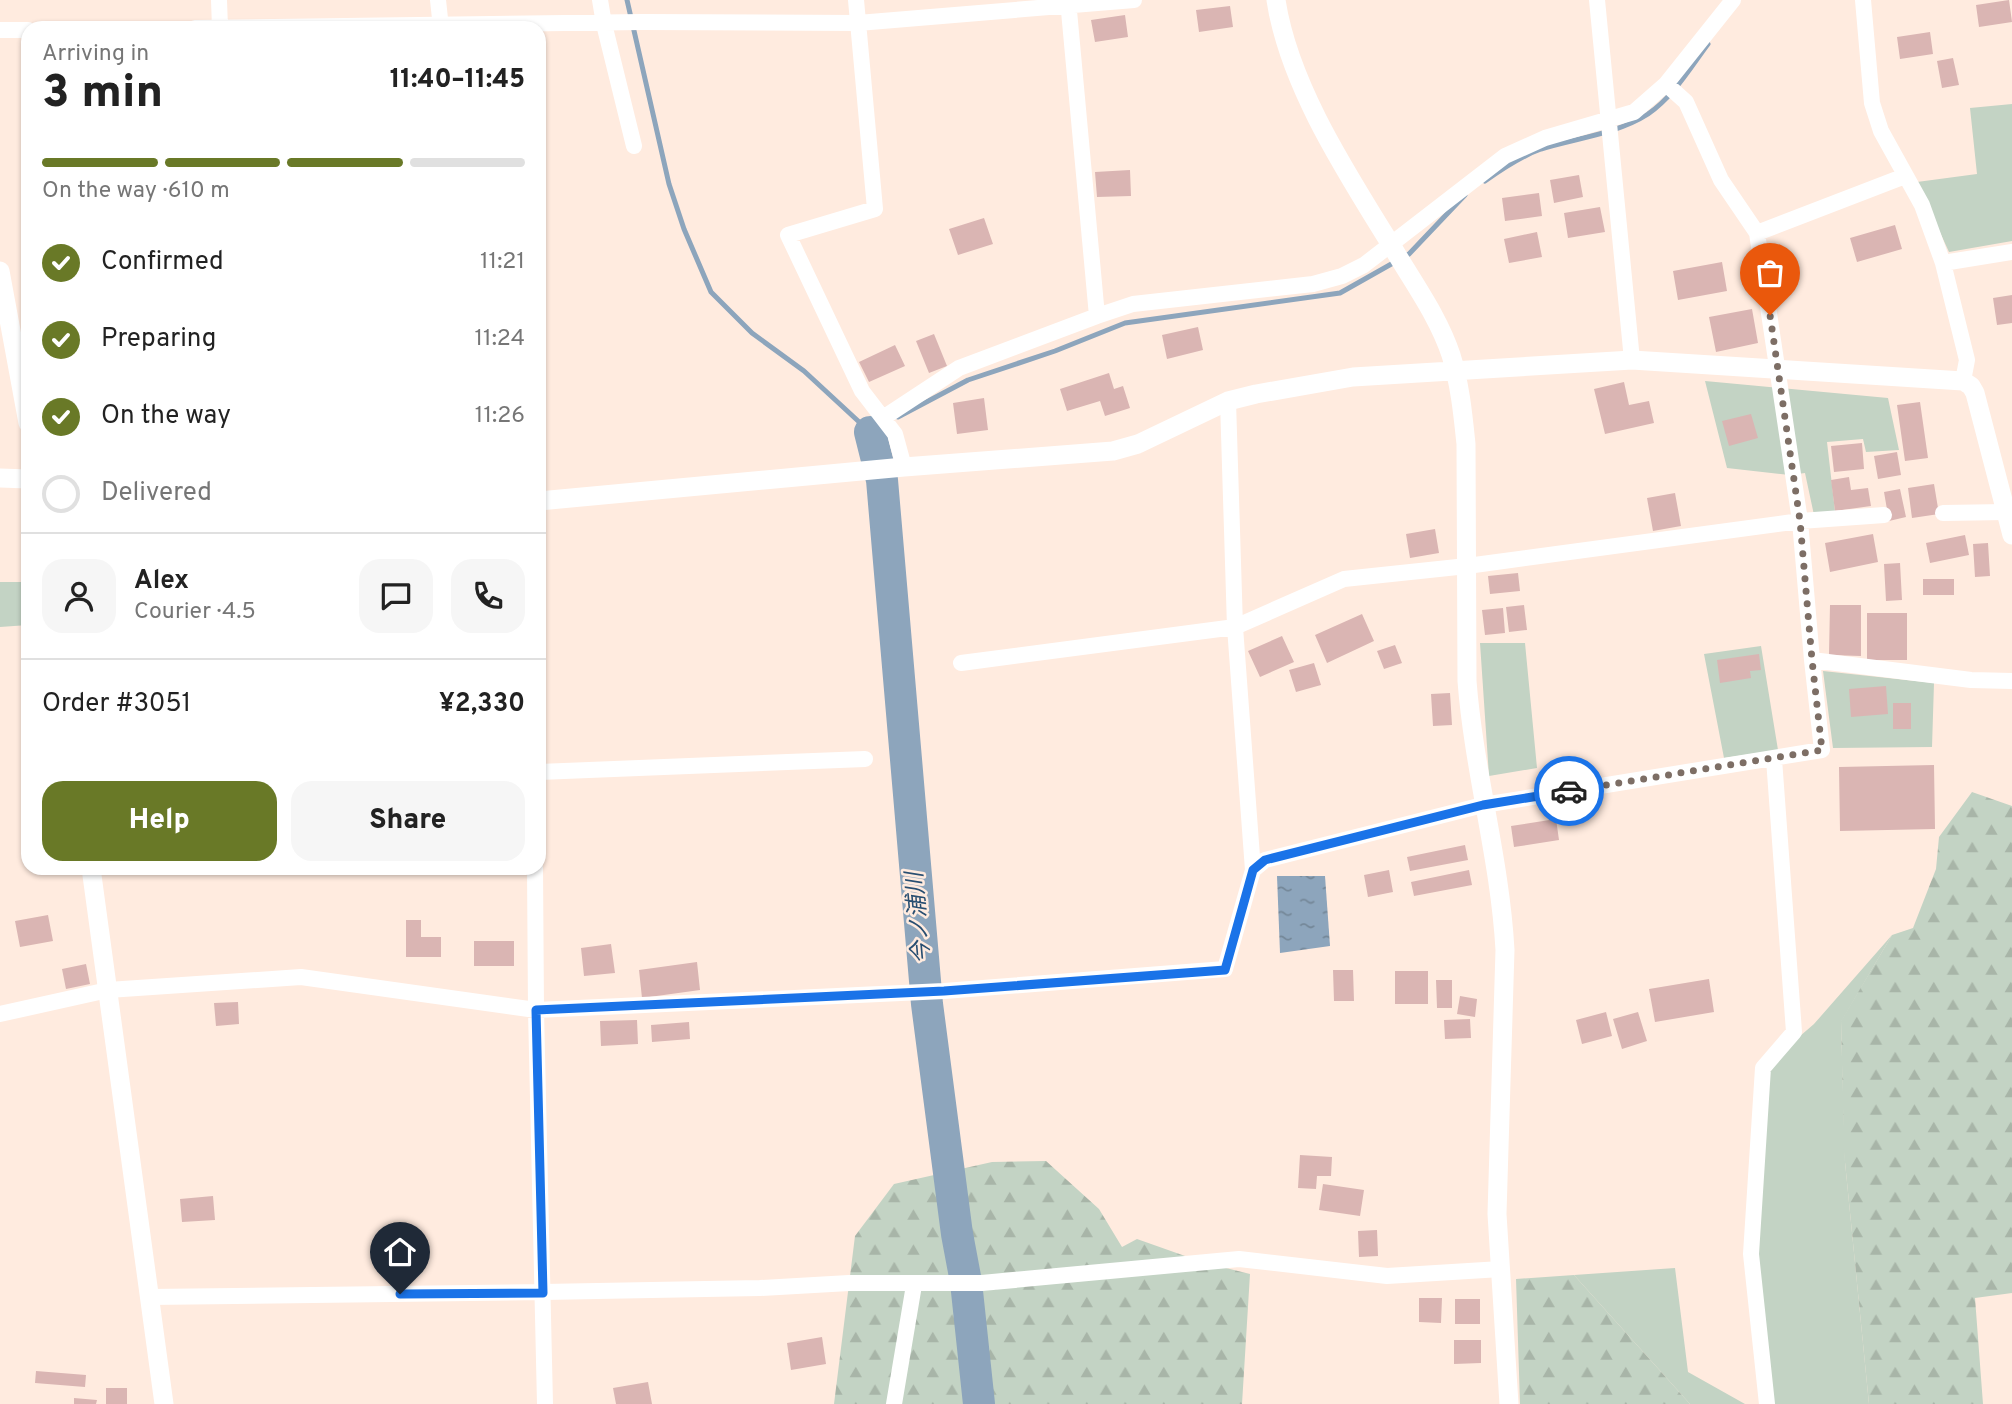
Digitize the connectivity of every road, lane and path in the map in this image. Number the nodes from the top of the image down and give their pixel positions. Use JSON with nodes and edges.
{"nodes":[{"id":1,"x":219,"y":0,"type":"edge"},
{"id":2,"x":438,"y":0,"type":"edge"},
{"id":3,"x":600,"y":0,"type":"edge"},
{"id":4,"x":856,"y":0,"type":"edge"},
{"id":5,"x":1134,"y":0,"type":"edge"},
{"id":6,"x":1276,"y":0,"type":"edge"},
{"id":7,"x":1597,"y":0,"type":"edge"},
{"id":8,"x":1733,"y":0,"type":"edge"},
{"id":9,"x":1863,"y":0,"type":"edge"},
{"id":10,"x":1068,"y":3,"type":"edge"},
{"id":11,"x":220,"y":21,"type":"edge"},
{"id":12,"x":440,"y":21,"type":"edge"},
{"id":13,"x":858,"y":23,"type":"junction"},
{"id":14,"x":604,"y":24,"type":"junction"},
{"id":15,"x":546,"y":25,"type":"edge"},
{"id":16,"x":0,"y":30,"type":"edge"},
{"id":17,"x":21,"y":30,"type":"edge"},
{"id":18,"x":1666,"y":84,"type":"junction"},
{"id":19,"x":1609,"y":118,"type":"junction"},
{"id":20,"x":634,"y":146,"type":"dead end"},
{"id":21,"x":1905,"y":176,"type":"junction"},
{"id":22,"x":1757,"y":233,"type":"junction"},
{"id":23,"x":1390,"y":243,"type":"junction"},
{"id":24,"x":2012,"y":253,"type":"edge"},
{"id":25,"x":1943,"y":263,"type":"junction"},
{"id":26,"x":0,"y":271,"type":"edge"},
{"id":27,"x":1097,"y":316,"type":"junction"},
{"id":28,"x":1632,"y":360,"type":"junction"},
{"id":29,"x":1454,"y":369,"type":"junction"},
{"id":30,"x":1778,"y":369,"type":"junction"},
{"id":31,"x":1963,"y":381,"type":"junction"},
{"id":32,"x":21,"y":385,"type":"edge"},
{"id":33,"x":1228,"y":401,"type":"junction"},
{"id":34,"x":883,"y":418,"type":"junction"},
{"id":35,"x":904,"y":467,"type":"junction"},
{"id":36,"x":0,"y":478,"type":"edge"},
{"id":37,"x":21,"y":479,"type":"edge"},
{"id":38,"x":546,"y":500,"type":"edge"},
{"id":39,"x":2006,"y":512,"type":"junction"},
{"id":40,"x":1943,"y":513,"type":"dead end"},
{"id":41,"x":1884,"y":515,"type":"dead end"},
{"id":42,"x":1800,"y":521,"type":"junction"},
{"id":43,"x":2012,"y":535,"type":"edge"},
{"id":44,"x":1467,"y":566,"type":"junction"},
{"id":45,"x":1235,"y":628,"type":"junction"},
{"id":46,"x":1812,"y":660,"type":"junction"},
{"id":47,"x":961,"y":663,"type":"dead end"},
{"id":48,"x":2012,"y":681,"type":"edge"},
{"id":49,"x":865,"y":759,"type":"dead end"},
{"id":50,"x":1774,"y":759,"type":"junction"},
{"id":51,"x":546,"y":772,"type":"edge"},
{"id":52,"x":1483,"y":805,"type":"junction"},
{"id":53,"x":1253,"y":870,"type":"junction"},
{"id":54,"x":92,"y":875,"type":"edge"},
{"id":55,"x":535,"y":875,"type":"edge"},
{"id":56,"x":108,"y":990,"type":"junction"},
{"id":57,"x":536,"y":1010,"type":"junction"},
{"id":58,"x":0,"y":1014,"type":"edge"},
{"id":59,"x":1501,"y":1269,"type":"junction"},
{"id":60,"x":914,"y":1284,"type":"junction"},
{"id":61,"x":543,"y":1293,"type":"junction"},
{"id":62,"x":149,"y":1297,"type":"junction"},
{"id":63,"x":164,"y":1404,"type":"edge"},
{"id":64,"x":545,"y":1404,"type":"edge"},
{"id":65,"x":894,"y":1404,"type":"edge"},
{"id":66,"x":1509,"y":1404,"type":"edge"},
{"id":67,"x":1768,"y":1404,"type":"edge"}],
"edges":[{"from":1,"to":11,"type":"street"},
{"from":2,"to":12,"type":"street"},
{"from":3,"to":14,"type":"street"},
{"from":4,"to":13,"type":"street"},
{"from":5,"to":10,"type":"street"},
{"from":6,"to":23,"type":"street"},
{"from":7,"to":19,"type":"street"},
{"from":8,"to":18,"type":"street"},
{"from":9,"to":21,"type":"street"},
{"from":10,"to":13,"type":"street"},
{"from":10,"to":27,"type":"street"},
{"from":13,"to":14,"type":"street"},
{"from":13,"to":34,"type":"street"},
{"from":14,"to":15,"type":"street"},
{"from":14,"to":20,"type":"street"},
{"from":16,"to":17,"type":"street"},
{"from":18,"to":19,"type":"street"},
{"from":18,"to":22,"type":"street"},
{"from":19,"to":23,"type":"street"},
{"from":19,"to":28,"type":"street"},
{"from":21,"to":22,"type":"street"},
{"from":21,"to":25,"type":"street"},
{"from":22,"to":30,"type":"street"},
{"from":23,"to":27,"type":"street"},
{"from":23,"to":29,"type":"street"},
{"from":24,"to":25,"type":"street"},
{"from":25,"to":31,"type":"street"},
{"from":26,"to":32,"type":"street"},
{"from":27,"to":34,"type":"street"},
{"from":28,"to":29,"type":"street"},
{"from":28,"to":30,"type":"street"},
{"from":29,"to":33,"type":"street"},
{"from":29,"to":44,"type":"street"},
{"from":30,"to":31,"type":"street"},
{"from":30,"to":42,"type":"street"},
{"from":31,"to":39,"type":"street"},
{"from":33,"to":35,"type":"street"},
{"from":33,"to":45,"type":"street"},
{"from":34,"to":35,"type":"street"},
{"from":35,"to":38,"type":"street"},
{"from":36,"to":37,"type":"street"},
{"from":39,"to":40,"type":"street"},
{"from":39,"to":43,"type":"street"},
{"from":41,"to":42,"type":"street"},
{"from":42,"to":44,"type":"street"},
{"from":42,"to":46,"type":"street"},
{"from":44,"to":45,"type":"street"},
{"from":44,"to":52,"type":"street"},
{"from":45,"to":47,"type":"street"},
{"from":45,"to":53,"type":"street"},
{"from":46,"to":48,"type":"street"},
{"from":46,"to":50,"type":"street"},
{"from":49,"to":51,"type":"street"},
{"from":50,"to":52,"type":"street"},
{"from":50,"to":67,"type":"street"},
{"from":52,"to":53,"type":"street"},
{"from":52,"to":59,"type":"street"},
{"from":53,"to":57,"type":"street"},
{"from":54,"to":56,"type":"street"},
{"from":55,"to":57,"type":"street"},
{"from":56,"to":57,"type":"street"},
{"from":56,"to":58,"type":"street"},
{"from":56,"to":62,"type":"street"},
{"from":57,"to":61,"type":"street"},
{"from":59,"to":60,"type":"street"},
{"from":59,"to":66,"type":"street"},
{"from":60,"to":61,"type":"street"},
{"from":60,"to":65,"type":"street"},
{"from":61,"to":62,"type":"street"},
{"from":61,"to":64,"type":"street"},
{"from":62,"to":63,"type":"street"}]}
